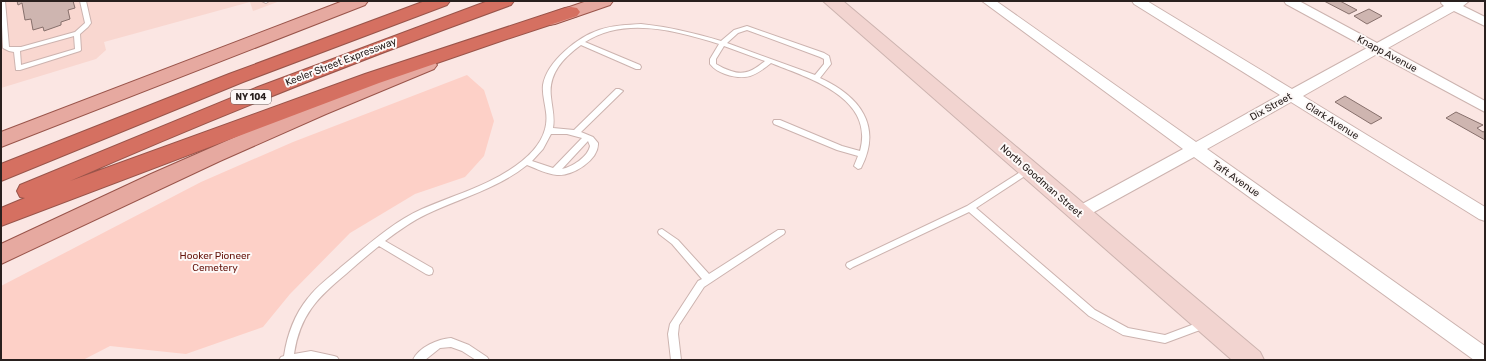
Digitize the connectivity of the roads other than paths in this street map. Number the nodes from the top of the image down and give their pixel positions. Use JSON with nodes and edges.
{"nodes":[{"id":1,"x":2,"y":1,"type":"edge"},
{"id":2,"x":83,"y":1,"type":"edge"},
{"id":3,"x":359,"y":1,"type":"edge"},
{"id":4,"x":396,"y":1,"type":"edge"},
{"id":5,"x":441,"y":1,"type":"edge"},
{"id":6,"x":505,"y":1,"type":"edge"},
{"id":7,"x":604,"y":1,"type":"edge"},
{"id":8,"x":832,"y":1,"type":"edge"},
{"id":9,"x":988,"y":1,"type":"edge"},
{"id":10,"x":1138,"y":1,"type":"edge"},
{"id":11,"x":1290,"y":1,"type":"edge"},
{"id":12,"x":1453,"y":3,"type":"edge"},
{"id":13,"x":571,"y":12,"type":"junction"},
{"id":14,"x":1485,"y":22,"type":"edge"},
{"id":15,"x":76,"y":33,"type":"junction"},
{"id":16,"x":581,"y":43,"type":"junction"},
{"id":17,"x":723,"y":44,"type":"junction"},
{"id":18,"x":1377,"y":48,"type":"junction"},
{"id":19,"x":18,"y":50,"type":"junction"},
{"id":20,"x":770,"y":60,"type":"junction"},
{"id":21,"x":638,"y":67,"type":"dead end"},
{"id":22,"x":816,"y":78,"type":"junction"},
{"id":23,"x":619,"y":90,"type":"dead end"},
{"id":24,"x":1292,"y":96,"type":"junction"},
{"id":25,"x":1485,"y":107,"type":"edge"},
{"id":26,"x":777,"y":122,"type":"dead end"},
{"id":27,"x":549,"y":130,"type":"junction"},
{"id":28,"x":575,"y":133,"type":"junction"},
{"id":29,"x":587,"y":137,"type":"junction"},
{"id":30,"x":1,"y":140,"type":"edge"},
{"id":31,"x":1194,"y":149,"type":"junction"},
{"id":32,"x":862,"y":154,"type":"junction"},
{"id":33,"x":526,"y":162,"type":"junction"},
{"id":34,"x":858,"y":166,"type":"dead end"},
{"id":35,"x":1028,"y":170,"type":"junction"},
{"id":36,"x":555,"y":171,"type":"junction"},
{"id":37,"x":1,"y":173,"type":"edge"},
{"id":38,"x":1,"y":203,"type":"edge"},
{"id":39,"x":970,"y":208,"type":"junction"},
{"id":40,"x":1079,"y":213,"type":"junction"},
{"id":41,"x":1485,"y":215,"type":"edge"},
{"id":42,"x":1,"y":217,"type":"edge"},
{"id":43,"x":662,"y":232,"type":"dead end"},
{"id":44,"x":781,"y":232,"type":"dead end"},
{"id":45,"x":378,"y":241,"type":"junction"},
{"id":46,"x":1,"y":255,"type":"edge"},
{"id":47,"x":850,"y":265,"type":"dead end"},
{"id":48,"x":429,"y":271,"type":"dead end"},
{"id":49,"x":708,"y":279,"type":"junction"},
{"id":50,"x":1208,"y":323,"type":"junction"},
{"id":51,"x":1485,"y":357,"type":"edge"},
{"id":52,"x":286,"y":360,"type":"edge"},
{"id":53,"x":334,"y":360,"type":"edge"},
{"id":54,"x":418,"y":360,"type":"edge"},
{"id":55,"x":484,"y":360,"type":"edge"},
{"id":56,"x":676,"y":360,"type":"edge"},
{"id":57,"x":1251,"y":360,"type":"edge"}],
"edges":[{"from":1,"to":19,"type":"lane"},
{"from":2,"to":15,"type":"lane"},
{"from":3,"to":30,"type":"main road"},
{"from":4,"to":37,"type":"highway"},
{"from":5,"to":37,"type":"highway","number":"NY 104"},
{"from":6,"to":38,"type":"highway","name":"Keeler Street Expressway","number":"NY 104"},
{"from":7,"to":13,"type":"main road"},
{"from":8,"to":35,"type":"main road","name":"North Goodman Street"},
{"from":9,"to":31,"type":"street","name":"Taft Avenue"},
{"from":10,"to":24,"type":"street","name":"Clark Avenue"},
{"from":11,"to":18,"type":"street","name":"Knapp Avenue"},
{"from":12,"to":14,"type":"street"},
{"from":12,"to":18,"type":"street","name":"Dix Street"},
{"from":13,"to":42,"type":"highway"},
{"from":13,"to":46,"type":"main road"},
{"from":15,"to":19,"type":"lane"},
{"from":15,"to":19,"type":"lane"},
{"from":16,"to":17,"type":"lane"},
{"from":16,"to":21,"type":"lane"},
{"from":16,"to":27,"type":"lane"},
{"from":17,"to":20,"type":"lane"},
{"from":17,"to":20,"type":"lane"},
{"from":17,"to":22,"type":"lane"},
{"from":18,"to":24,"type":"street","name":"Dix Street"},
{"from":18,"to":25,"type":"street","name":"Knapp Avenue"},
{"from":20,"to":22,"type":"lane"},
{"from":22,"to":32,"type":"lane"},
{"from":23,"to":28,"type":"lane"},
{"from":24,"to":31,"type":"street","name":"Dix Street"},
{"from":24,"to":41,"type":"street","name":"Clark Avenue"},
{"from":26,"to":32,"type":"lane"},
{"from":27,"to":28,"type":"lane"},
{"from":27,"to":33,"type":"lane"},
{"from":28,"to":29,"type":"lane"},
{"from":29,"to":36,"type":"lane"},
{"from":29,"to":36,"type":"lane"},
{"from":31,"to":40,"type":"street","name":"Dix Street"},
{"from":31,"to":51,"type":"street","name":"Taft Avenue"},
{"from":32,"to":34,"type":"lane"},
{"from":33,"to":36,"type":"lane"},
{"from":33,"to":45,"type":"lane"},
{"from":35,"to":39,"type":"lane"},
{"from":35,"to":40,"type":"main road","name":"North Goodman Street"},
{"from":39,"to":47,"type":"lane"},
{"from":39,"to":50,"type":"lane"},
{"from":40,"to":50,"type":"main road","name":"North Goodman Street"},
{"from":43,"to":49,"type":"lane"},
{"from":44,"to":49,"type":"lane"},
{"from":45,"to":48,"type":"lane"},
{"from":45,"to":52,"type":"lane"},
{"from":49,"to":56,"type":"lane"},
{"from":50,"to":57,"type":"main road","name":"North Goodman Street"},
{"from":52,"to":53,"type":"lane"},
{"from":54,"to":55,"type":"lane"}]}
